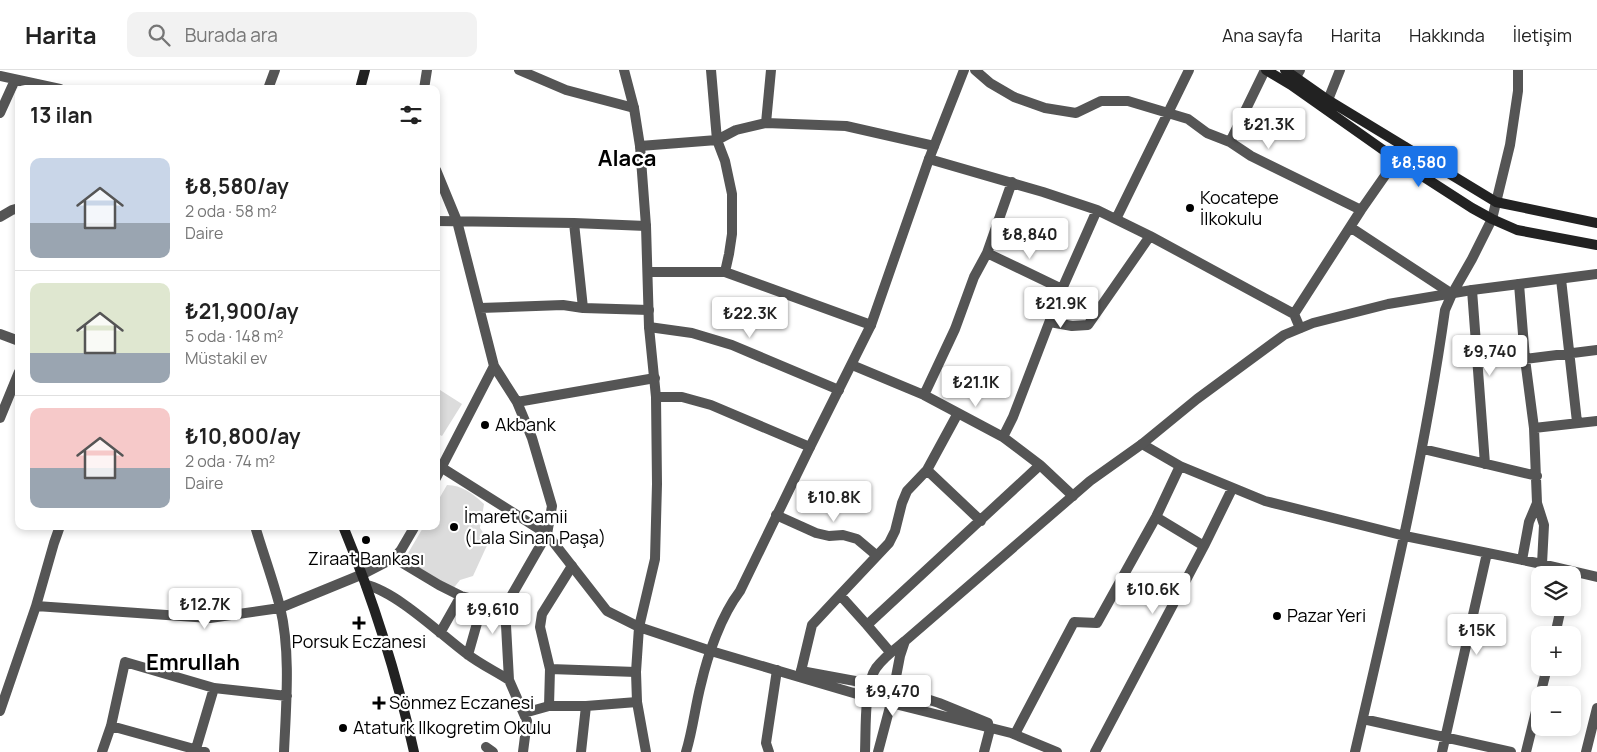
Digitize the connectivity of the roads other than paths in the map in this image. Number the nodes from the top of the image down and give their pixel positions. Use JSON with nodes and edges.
{"nodes":[{"id":1,"x":275,"y":70,"type":"edge"},
{"id":2,"x":365,"y":70,"type":"edge"},
{"id":3,"x":427,"y":70,"type":"edge"},
{"id":4,"x":519,"y":70,"type":"edge"},
{"id":5,"x":624,"y":70,"type":"edge"},
{"id":6,"x":711,"y":70,"type":"edge"},
{"id":7,"x":771,"y":70,"type":"edge"},
{"id":8,"x":964,"y":70,"type":"edge"},
{"id":9,"x":975,"y":70,"type":"edge"},
{"id":10,"x":1189,"y":70,"type":"edge"},
{"id":11,"x":1266,"y":70,"type":"edge"},
{"id":12,"x":1284,"y":70,"type":"edge"},
{"id":13,"x":1340,"y":70,"type":"edge"},
{"id":14,"x":1518,"y":70,"type":"edge"},
{"id":15,"x":1298,"y":74,"type":"edge"},
{"id":16,"x":0,"y":76,"type":"edge"},
{"id":17,"x":15,"y":80,"type":"junction"},
{"id":18,"x":38,"y":85,"type":"edge"},
{"id":19,"x":269,"y":85,"type":"edge"},
{"id":20,"x":361,"y":85,"type":"edge"},
{"id":21,"x":425,"y":85,"type":"edge"},
{"id":22,"x":1328,"y":100,"type":"junction"},
{"id":23,"x":634,"y":108,"type":"junction"},
{"id":24,"x":0,"y":113,"type":"edge"},
{"id":25,"x":1169,"y":113,"type":"junction"},
{"id":26,"x":766,"y":123,"type":"junction"},
{"id":27,"x":717,"y":140,"type":"junction"},
{"id":28,"x":1230,"y":142,"type":"junction"},
{"id":29,"x":640,"y":146,"type":"junction"},
{"id":30,"x":934,"y":146,"type":"junction"},
{"id":31,"x":1405,"y":146,"type":"junction"},
{"id":32,"x":929,"y":159,"type":"junction"},
{"id":33,"x":1396,"y":159,"type":"junction"},
{"id":34,"x":440,"y":180,"type":"edge"},
{"id":35,"x":1012,"y":182,"type":"junction"},
{"id":36,"x":1496,"y":202,"type":"junction"},
{"id":37,"x":15,"y":209,"type":"edge"},
{"id":38,"x":1097,"y":210,"type":"junction"},
{"id":39,"x":1361,"y":210,"type":"junction"},
{"id":40,"x":0,"y":217,"type":"edge"},
{"id":41,"x":1492,"y":218,"type":"junction"},
{"id":42,"x":1116,"y":219,"type":"junction"},
{"id":43,"x":440,"y":221,"type":"edge"},
{"id":44,"x":457,"y":221,"type":"junction"},
{"id":45,"x":574,"y":223,"type":"junction"},
{"id":46,"x":1597,"y":223,"type":"edge"},
{"id":47,"x":646,"y":226,"type":"junction"},
{"id":48,"x":1350,"y":226,"type":"junction"},
{"id":49,"x":1150,"y":236,"type":"junction"},
{"id":50,"x":1597,"y":245,"type":"edge"},
{"id":51,"x":987,"y":253,"type":"junction"},
{"id":52,"x":648,"y":272,"type":"junction"},
{"id":53,"x":725,"y":272,"type":"junction"},
{"id":54,"x":1597,"y":274,"type":"edge"},
{"id":55,"x":1561,"y":279,"type":"junction"},
{"id":56,"x":1519,"y":284,"type":"junction"},
{"id":57,"x":1062,"y":289,"type":"junction"},
{"id":58,"x":1472,"y":290,"type":"junction"},
{"id":59,"x":1452,"y":294,"type":"junction"},
{"id":60,"x":480,"y":308,"type":"junction"},
{"id":61,"x":583,"y":308,"type":"junction"},
{"id":62,"x":649,"y":310,"type":"junction"},
{"id":63,"x":1294,"y":314,"type":"junction"},
{"id":64,"x":1050,"y":322,"type":"junction"},
{"id":65,"x":871,"y":325,"type":"junction"},
{"id":66,"x":650,"y":327,"type":"junction"},
{"id":67,"x":1300,"y":328,"type":"junction"},
{"id":68,"x":0,"y":334,"type":"edge"},
{"id":69,"x":15,"y":340,"type":"edge"},
{"id":70,"x":1597,"y":350,"type":"edge"},
{"id":71,"x":1570,"y":354,"type":"junction"},
{"id":72,"x":1525,"y":359,"type":"junction"},
{"id":73,"x":1476,"y":363,"type":"junction"},
{"id":74,"x":852,"y":365,"type":"junction"},
{"id":75,"x":494,"y":366,"type":"junction"},
{"id":76,"x":655,"y":378,"type":"junction"},
{"id":77,"x":15,"y":382,"type":"edge"},
{"id":78,"x":839,"y":390,"type":"junction"},
{"id":79,"x":924,"y":395,"type":"junction"},
{"id":80,"x":656,"y":397,"type":"junction"},
{"id":81,"x":517,"y":402,"type":"junction"},
{"id":82,"x":958,"y":413,"type":"junction"},
{"id":83,"x":0,"y":418,"type":"edge"},
{"id":84,"x":1597,"y":420,"type":"edge"},
{"id":85,"x":1577,"y":422,"type":"junction"},
{"id":86,"x":1534,"y":428,"type":"junction"},
{"id":87,"x":1003,"y":437,"type":"junction"},
{"id":88,"x":1142,"y":444,"type":"junction"},
{"id":89,"x":810,"y":447,"type":"junction"},
{"id":90,"x":1423,"y":449,"type":"junction"},
{"id":91,"x":440,"y":463,"type":"edge"},
{"id":92,"x":1485,"y":464,"type":"junction"},
{"id":93,"x":1040,"y":465,"type":"junction"},
{"id":94,"x":440,"y":466,"type":"edge"},
{"id":95,"x":1180,"y":466,"type":"junction"},
{"id":96,"x":926,"y":470,"type":"junction"},
{"id":97,"x":1537,"y":476,"type":"junction"},
{"id":98,"x":1232,"y":489,"type":"junction"},
{"id":99,"x":1073,"y":496,"type":"junction"},
{"id":100,"x":1537,"y":503,"type":"junction"},
{"id":101,"x":776,"y":515,"type":"junction"},
{"id":102,"x":1156,"y":517,"type":"junction"},
{"id":103,"x":981,"y":521,"type":"junction"},
{"id":104,"x":59,"y":530,"type":"edge"},
{"id":105,"x":256,"y":530,"type":"edge"},
{"id":106,"x":345,"y":530,"type":"edge"},
{"id":107,"x":413,"y":530,"type":"edge"},
{"id":108,"x":548,"y":534,"type":"junction"},
{"id":109,"x":1405,"y":536,"type":"junction"},
{"id":110,"x":1204,"y":546,"type":"junction"},
{"id":111,"x":1487,"y":553,"type":"junction"},
{"id":112,"x":876,"y":556,"type":"junction"},
{"id":113,"x":394,"y":558,"type":"junction"},
{"id":114,"x":1522,"y":560,"type":"junction"},
{"id":115,"x":1542,"y":564,"type":"junction"},
{"id":116,"x":572,"y":566,"type":"junction"},
{"id":117,"x":1548,"y":566,"type":"edge"},
{"id":118,"x":363,"y":574,"type":"junction"},
{"id":119,"x":1581,"y":575,"type":"edge"},
{"id":120,"x":1597,"y":578,"type":"edge"},
{"id":121,"x":366,"y":585,"type":"junction"},
{"id":122,"x":840,"y":595,"type":"junction"},
{"id":123,"x":461,"y":596,"type":"junction"},
{"id":124,"x":483,"y":602,"type":"junction"},
{"id":125,"x":36,"y":606,"type":"junction"},
{"id":126,"x":505,"y":607,"type":"junction"},
{"id":127,"x":280,"y":608,"type":"junction"},
{"id":128,"x":867,"y":626,"type":"junction"},
{"id":129,"x":640,"y":627,"type":"junction"},
{"id":130,"x":440,"y":634,"type":"junction"},
{"id":131,"x":905,"y":642,"type":"junction"},
{"id":132,"x":710,"y":651,"type":"junction"},
{"id":133,"x":890,"y":652,"type":"junction"},
{"id":134,"x":468,"y":655,"type":"junction"},
{"id":135,"x":550,"y":669,"type":"junction"},
{"id":136,"x":778,"y":670,"type":"junction"},
{"id":137,"x":800,"y":671,"type":"junction"},
{"id":138,"x":636,"y":672,"type":"junction"},
{"id":139,"x":509,"y":680,"type":"junction"},
{"id":140,"x":871,"y":683,"type":"junction"},
{"id":141,"x":214,"y":688,"type":"junction"},
{"id":142,"x":893,"y":688,"type":"junction"},
{"id":143,"x":287,"y":696,"type":"junction"},
{"id":144,"x":868,"y":697,"type":"junction"},
{"id":145,"x":637,"y":702,"type":"junction"},
{"id":146,"x":891,"y":703,"type":"junction"},
{"id":147,"x":549,"y":706,"type":"junction"},
{"id":148,"x":586,"y":706,"type":"junction"},
{"id":149,"x":1597,"y":708,"type":"edge"},
{"id":150,"x":0,"y":711,"type":"edge"},
{"id":151,"x":524,"y":712,"type":"junction"},
{"id":152,"x":1363,"y":719,"type":"junction"},
{"id":153,"x":111,"y":726,"type":"junction"},
{"id":154,"x":990,"y":729,"type":"junction"},
{"id":155,"x":1531,"y":732,"type":"edge"},
{"id":156,"x":1015,"y":734,"type":"junction"},
{"id":157,"x":1446,"y":736,"type":"junction"},
{"id":158,"x":1590,"y":750,"type":"edge"},
{"id":159,"x":199,"y":751,"type":"edge"},
{"id":160,"x":102,"y":752,"type":"edge"},
{"id":161,"x":284,"y":752,"type":"edge"},
{"id":162,"x":414,"y":752,"type":"edge"},
{"id":163,"x":523,"y":752,"type":"edge"},
{"id":164,"x":581,"y":752,"type":"edge"},
{"id":165,"x":646,"y":752,"type":"edge"},
{"id":166,"x":686,"y":752,"type":"edge"},
{"id":167,"x":769,"y":752,"type":"edge"},
{"id":168,"x":864,"y":752,"type":"edge"},
{"id":169,"x":878,"y":752,"type":"edge"},
{"id":170,"x":984,"y":752,"type":"edge"},
{"id":171,"x":1057,"y":752,"type":"edge"},
{"id":172,"x":1095,"y":752,"type":"edge"},
{"id":173,"x":1355,"y":752,"type":"edge"},
{"id":174,"x":1442,"y":752,"type":"edge"},
{"id":175,"x":1511,"y":752,"type":"edge"},
{"id":176,"x":1526,"y":752,"type":"edge"}],
"edges":[{"from":1,"to":19,"type":"street"},
{"from":2,"to":20,"type":"main road"},
{"from":3,"to":21,"type":"street"},
{"from":4,"to":23,"type":"street"},
{"from":5,"to":23,"type":"street"},
{"from":6,"to":27,"type":"street"},
{"from":7,"to":26,"type":"street"},
{"from":8,"to":30,"type":"street"},
{"from":9,"to":25,"type":"street"},
{"from":10,"to":25,"type":"street"},
{"from":11,"to":28,"type":"street"},
{"from":11,"to":33,"type":"main road"},
{"from":12,"to":15,"type":"main road"},
{"from":13,"to":22,"type":"street"},
{"from":14,"to":36,"type":"street"},
{"from":15,"to":22,"type":"main road"},
{"from":16,"to":17,"type":"street"},
{"from":17,"to":18,"type":"street"},
{"from":17,"to":24,"type":"street"},
{"from":22,"to":31,"type":"main road"},
{"from":23,"to":29,"type":"street"},
{"from":25,"to":28,"type":"street"},
{"from":25,"to":42,"type":"street"},
{"from":26,"to":27,"type":"street"},
{"from":26,"to":30,"type":"street"},
{"from":27,"to":29,"type":"street"},
{"from":27,"to":53,"type":"street"},
{"from":28,"to":39,"type":"street"},
{"from":29,"to":47,"type":"street"},
{"from":30,"to":32,"type":"street"},
{"from":31,"to":33,"type":"street"},
{"from":31,"to":36,"type":"main road"},
{"from":32,"to":35,"type":"street"},
{"from":32,"to":65,"type":"street"},
{"from":33,"to":39,"type":"street"},
{"from":33,"to":41,"type":"main road"},
{"from":34,"to":44,"type":"street"},
{"from":35,"to":38,"type":"street"},
{"from":35,"to":51,"type":"street"},
{"from":36,"to":41,"type":"street"},
{"from":36,"to":46,"type":"main road"},
{"from":37,"to":40,"type":"street"},
{"from":38,"to":42,"type":"street"},
{"from":38,"to":57,"type":"street"},
{"from":39,"to":48,"type":"street"},
{"from":41,"to":50,"type":"main road"},
{"from":41,"to":59,"type":"street"},
{"from":42,"to":49,"type":"street"},
{"from":43,"to":44,"type":"street"},
{"from":44,"to":45,"type":"street"},
{"from":44,"to":60,"type":"street"},
{"from":45,"to":47,"type":"street"},
{"from":45,"to":61,"type":"street"},
{"from":47,"to":52,"type":"street"},
{"from":48,"to":59,"type":"street"},
{"from":48,"to":63,"type":"street"},
{"from":49,"to":63,"type":"street"},
{"from":49,"to":64,"type":"street"},
{"from":51,"to":57,"type":"street"},
{"from":51,"to":79,"type":"street"},
{"from":52,"to":53,"type":"street"},
{"from":52,"to":62,"type":"street"},
{"from":53,"to":65,"type":"street"},
{"from":54,"to":55,"type":"street"},
{"from":55,"to":56,"type":"street"},
{"from":55,"to":71,"type":"street"},
{"from":56,"to":58,"type":"street"},
{"from":56,"to":72,"type":"street"},
{"from":57,"to":64,"type":"street"},
{"from":58,"to":59,"type":"street"},
{"from":58,"to":73,"type":"street"},
{"from":59,"to":67,"type":"street"},
{"from":59,"to":90,"type":"street"},
{"from":60,"to":61,"type":"street"},
{"from":60,"to":75,"type":"street"},
{"from":61,"to":62,"type":"street"},
{"from":62,"to":66,"type":"street"},
{"from":63,"to":67,"type":"street"},
{"from":64,"to":87,"type":"street"},
{"from":65,"to":74,"type":"street"},
{"from":66,"to":76,"type":"street"},
{"from":66,"to":78,"type":"street"},
{"from":67,"to":88,"type":"street"},
{"from":68,"to":69,"type":"street"},
{"from":70,"to":71,"type":"street"},
{"from":71,"to":72,"type":"street"},
{"from":71,"to":85,"type":"street"},
{"from":72,"to":73,"type":"street"},
{"from":72,"to":86,"type":"street"},
{"from":73,"to":92,"type":"street"},
{"from":74,"to":78,"type":"street"},
{"from":74,"to":79,"type":"street"},
{"from":75,"to":81,"type":"street"},
{"from":75,"to":91,"type":"street"},
{"from":76,"to":80,"type":"street"},
{"from":76,"to":81,"type":"street"},
{"from":77,"to":83,"type":"street"},
{"from":78,"to":89,"type":"street"},
{"from":79,"to":82,"type":"street"},
{"from":80,"to":89,"type":"street"},
{"from":80,"to":129,"type":"street"},
{"from":81,"to":108,"type":"street"},
{"from":82,"to":87,"type":"street"},
{"from":82,"to":96,"type":"street"},
{"from":84,"to":85,"type":"street"},
{"from":85,"to":86,"type":"street"},
{"from":86,"to":97,"type":"street"},
{"from":87,"to":93,"type":"street"},
{"from":88,"to":95,"type":"street"},
{"from":88,"to":99,"type":"street"},
{"from":89,"to":101,"type":"street"},
{"from":90,"to":92,"type":"street"},
{"from":90,"to":109,"type":"street"},
{"from":92,"to":97,"type":"street"},
{"from":93,"to":99,"type":"street"},
{"from":93,"to":103,"type":"street"},
{"from":94,"to":108,"type":"street"},
{"from":95,"to":98,"type":"street"},
{"from":95,"to":102,"type":"street"},
{"from":96,"to":103,"type":"street"},
{"from":96,"to":112,"type":"street"},
{"from":97,"to":100,"type":"street"},
{"from":98,"to":109,"type":"street"},
{"from":98,"to":110,"type":"street"},
{"from":99,"to":131,"type":"street"},
{"from":100,"to":114,"type":"street"},
{"from":100,"to":115,"type":"street"},
{"from":101,"to":112,"type":"street"},
{"from":101,"to":132,"type":"street"},
{"from":102,"to":110,"type":"street"},
{"from":102,"to":156,"type":"street"},
{"from":103,"to":128,"type":"street"},
{"from":104,"to":125,"type":"street"},
{"from":105,"to":127,"type":"street"},
{"from":106,"to":118,"type":"main road"},
{"from":107,"to":113,"type":"street"},
{"from":108,"to":116,"type":"street"},
{"from":108,"to":126,"type":"street"},
{"from":109,"to":111,"type":"street"},
{"from":109,"to":152,"type":"street"},
{"from":110,"to":172,"type":"street"},
{"from":111,"to":114,"type":"street"},
{"from":111,"to":157,"type":"street"},
{"from":112,"to":122,"type":"street"},
{"from":113,"to":118,"type":"street"},
{"from":113,"to":123,"type":"street"},
{"from":114,"to":115,"type":"street"},
{"from":115,"to":117,"type":"street"},
{"from":116,"to":129,"type":"street"},
{"from":116,"to":135,"type":"street"},
{"from":118,"to":121,"type":"main road"},
{"from":118,"to":127,"type":"street"},
{"from":119,"to":120,"type":"street"},
{"from":121,"to":130,"type":"street"},
{"from":121,"to":162,"type":"main road"},
{"from":122,"to":128,"type":"street"},
{"from":122,"to":137,"type":"street"},
{"from":123,"to":124,"type":"street"},
{"from":123,"to":130,"type":"street"},
{"from":124,"to":126,"type":"street"},
{"from":124,"to":134,"type":"street"},
{"from":125,"to":127,"type":"street"},
{"from":125,"to":150,"type":"street"},
{"from":126,"to":139,"type":"street"},
{"from":127,"to":143,"type":"street"},
{"from":128,"to":133,"type":"street"},
{"from":129,"to":132,"type":"street"},
{"from":129,"to":138,"type":"street"},
{"from":130,"to":134,"type":"street"},
{"from":131,"to":133,"type":"street"},
{"from":131,"to":142,"type":"street"},
{"from":132,"to":136,"type":"street"},
{"from":132,"to":166,"type":"street"},
{"from":133,"to":140,"type":"street"},
{"from":134,"to":139,"type":"street"},
{"from":135,"to":138,"type":"street"},
{"from":135,"to":147,"type":"street"},
{"from":136,"to":137,"type":"street"},
{"from":136,"to":144,"type":"street"},
{"from":136,"to":167,"type":"street"},
{"from":137,"to":140,"type":"street"},
{"from":138,"to":145,"type":"street"},
{"from":139,"to":151,"type":"street"},
{"from":140,"to":142,"type":"street"},
{"from":140,"to":144,"type":"street"},
{"from":141,"to":143,"type":"street"},
{"from":141,"to":153,"type":"street"},
{"from":141,"to":159,"type":"street"},
{"from":142,"to":146,"type":"street"},
{"from":142,"to":156,"type":"street"},
{"from":143,"to":161,"type":"street"},
{"from":144,"to":146,"type":"street"},
{"from":144,"to":168,"type":"street"},
{"from":145,"to":148,"type":"street"},
{"from":145,"to":165,"type":"street"},
{"from":146,"to":154,"type":"street"},
{"from":146,"to":169,"type":"street"},
{"from":147,"to":148,"type":"street"},
{"from":147,"to":151,"type":"street"},
{"from":148,"to":164,"type":"street"},
{"from":149,"to":158,"type":"street"},
{"from":151,"to":163,"type":"street"},
{"from":152,"to":157,"type":"street"},
{"from":152,"to":173,"type":"street"},
{"from":153,"to":159,"type":"street"},
{"from":153,"to":160,"type":"street"},
{"from":154,"to":156,"type":"street"},
{"from":154,"to":170,"type":"street"},
{"from":155,"to":176,"type":"street"},
{"from":156,"to":171,"type":"street"},
{"from":157,"to":174,"type":"street"},
{"from":157,"to":175,"type":"street"}]}
